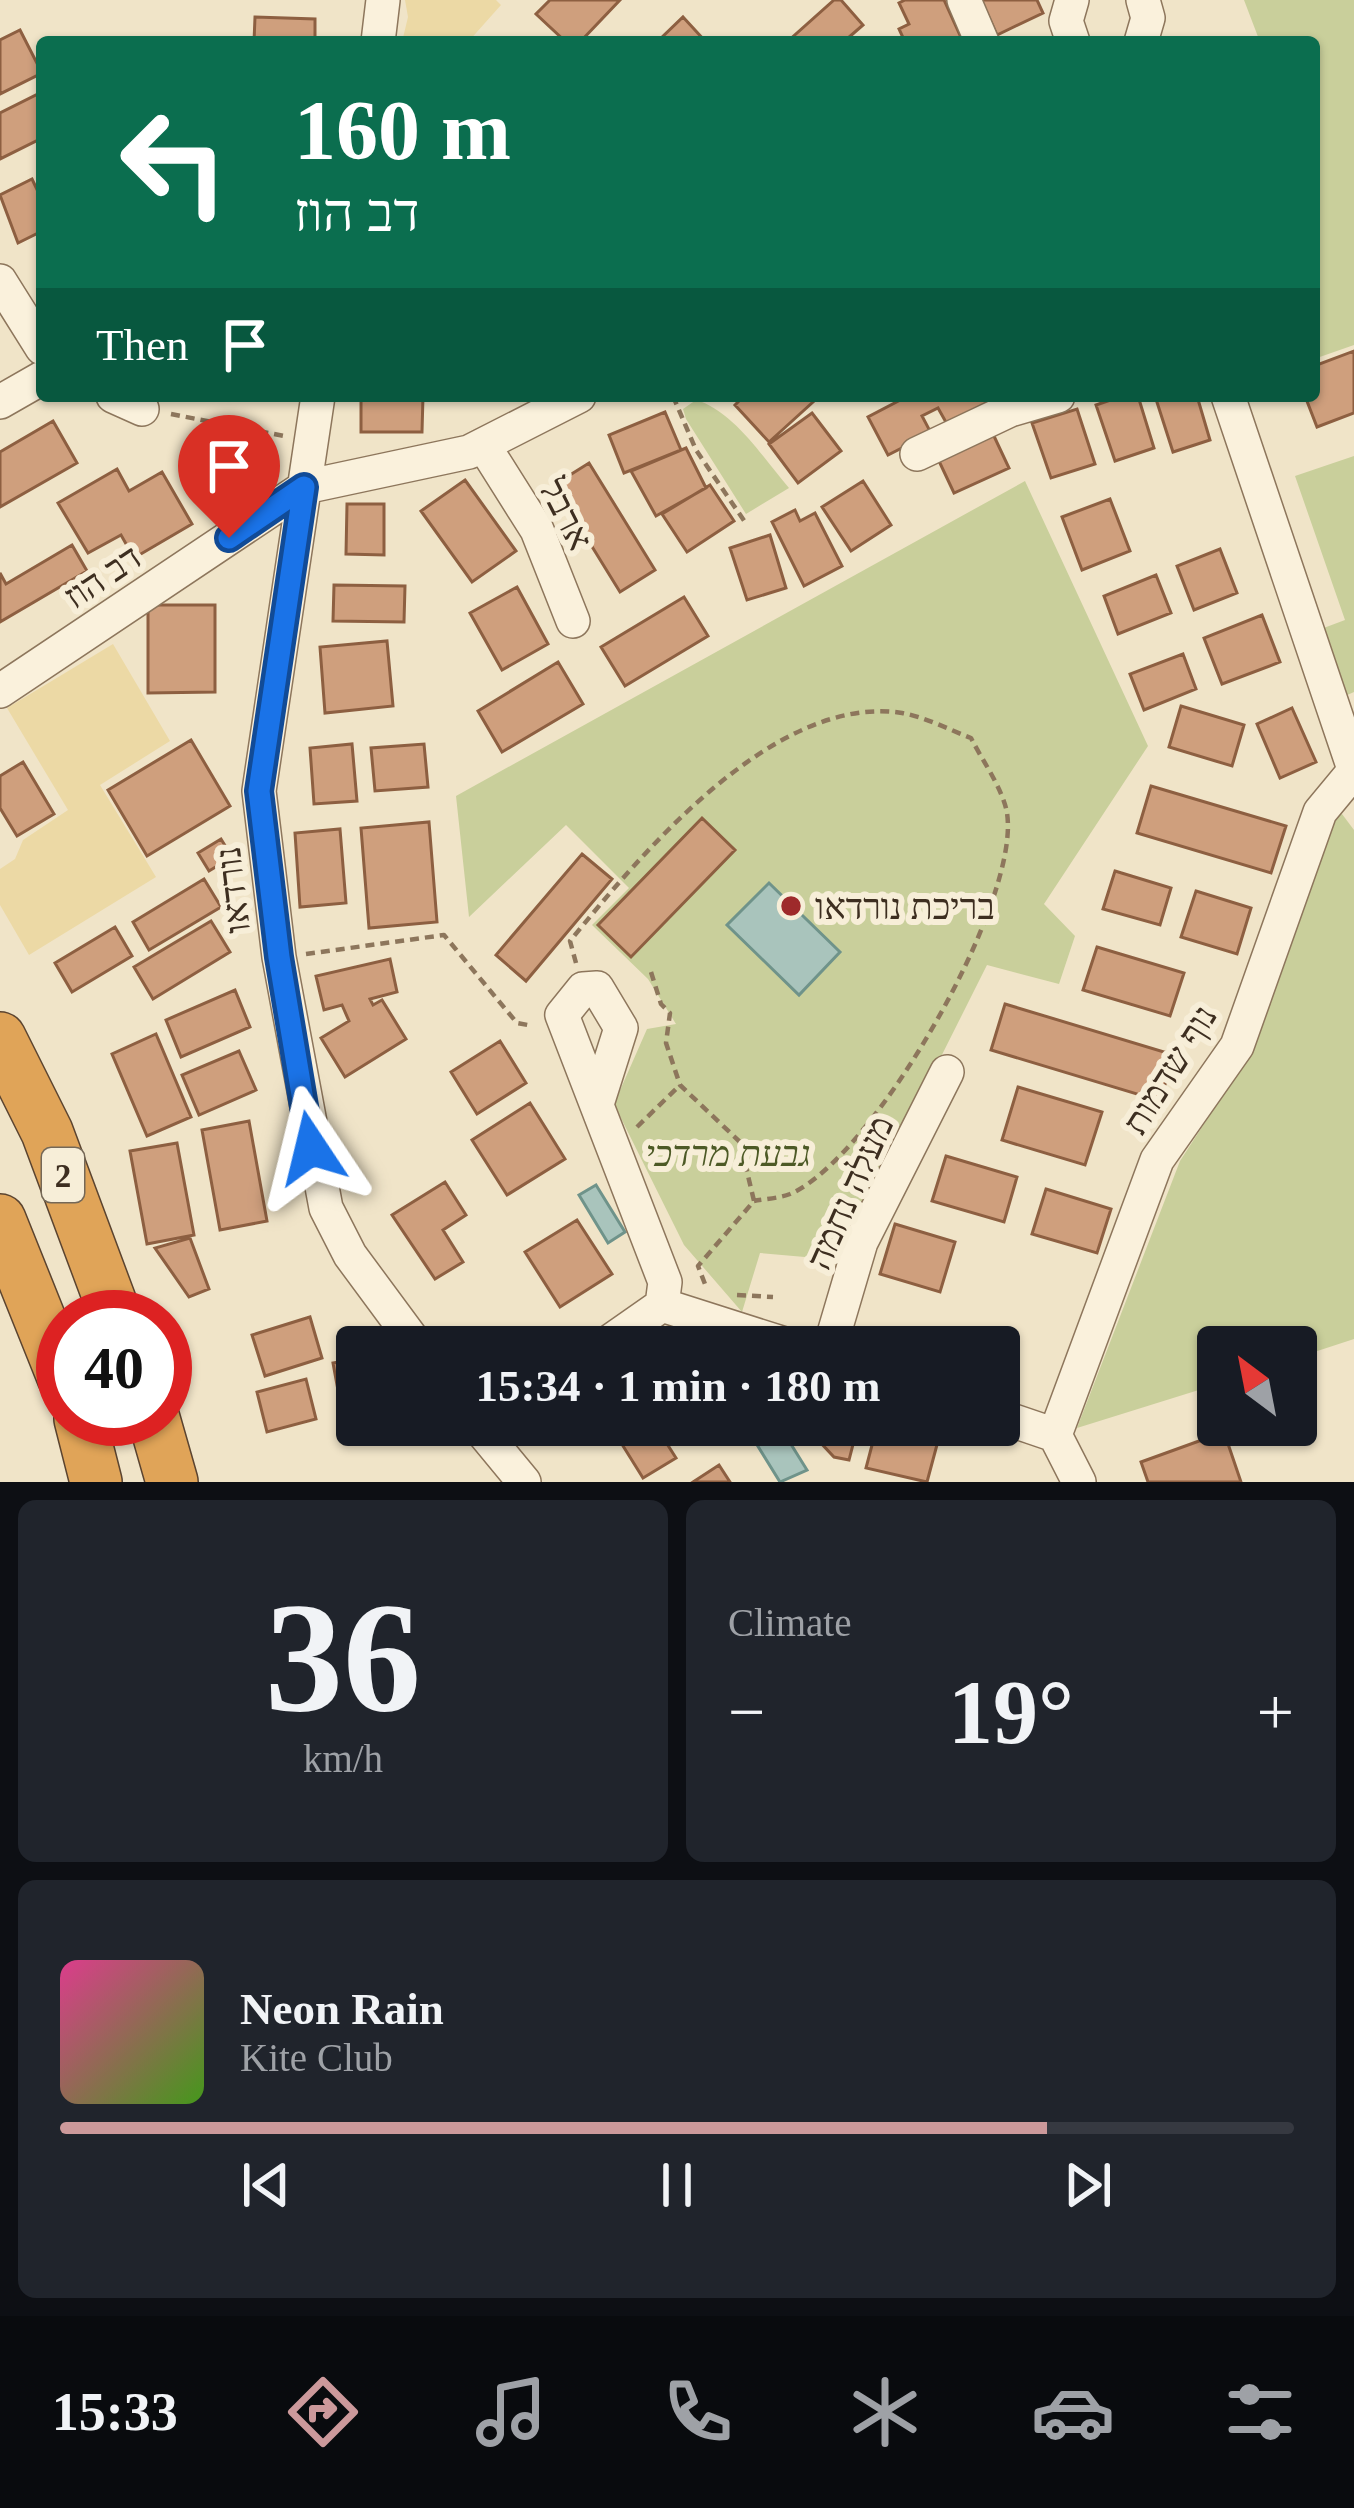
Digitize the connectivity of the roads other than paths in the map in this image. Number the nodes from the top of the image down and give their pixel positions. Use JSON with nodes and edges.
{"nodes":[{"id":1,"x":383,"y":0,"type":"edge"},
{"id":2,"x":964,"y":0,"type":"edge"},
{"id":3,"x":1072,"y":0,"type":"edge"},
{"id":4,"x":1169,"y":0,"type":"edge"},
{"id":5,"x":1144,"y":24,"type":"edge"},
{"id":6,"x":379,"y":36,"type":"edge"},
{"id":7,"x":979,"y":36,"type":"edge"},
{"id":8,"x":1068,"y":36,"type":"edge"},
{"id":9,"x":0,"y":281,"type":"edge"},
{"id":10,"x":36,"y":338,"type":"edge"},
{"id":11,"x":36,"y":381,"type":"edge"},
{"id":12,"x":0,"y":402,"type":"edge"},
{"id":13,"x":317,"y":402,"type":"edge"},
{"id":14,"x":567,"y":402,"type":"edge"},
{"id":15,"x":1230,"y":402,"type":"edge"},
{"id":16,"x":1007,"y":403,"type":"edge"},
{"id":17,"x":484,"y":446,"type":"junction"},
{"id":18,"x":917,"y":454,"type":"dead end"},
{"id":19,"x":304,"y":487,"type":"junction"},
{"id":20,"x":573,"y":621,"type":"dead end"},
{"id":21,"x":0,"y":691,"type":"edge"},
{"id":22,"x":1354,"y":770,"type":"edge"},
{"id":23,"x":0,"y":1038,"type":"edge"},
{"id":24,"x":947,"y":1072,"type":"dead end"},
{"id":25,"x":597,"y":1104,"type":"junction"},
{"id":26,"x":0,"y":1220,"type":"edge"},
{"id":27,"x":106,"y":1290,"type":"edge"},
{"id":28,"x":662,"y":1305,"type":"junction"},
{"id":29,"x":36,"y":1310,"type":"edge"},
{"id":30,"x":402,"y":1326,"type":"edge"},
{"id":31,"x":632,"y":1326,"type":"edge"},
{"id":32,"x":728,"y":1326,"type":"edge"},
{"id":33,"x":836,"y":1326,"type":"edge"},
{"id":34,"x":1020,"y":1424,"type":"edge"},
{"id":35,"x":1055,"y":1436,"type":"junction"},
{"id":36,"x":87,"y":1446,"type":"edge"},
{"id":37,"x":162,"y":1446,"type":"edge"},
{"id":38,"x":500,"y":1446,"type":"edge"},
{"id":39,"x":97,"y":1482,"type":"edge"},
{"id":40,"x":172,"y":1482,"type":"edge"},
{"id":41,"x":524,"y":1482,"type":"edge"},
{"id":42,"x":1079,"y":1482,"type":"edge"}],
"edges":[{"from":1,"to":6,"type":"street"},
{"from":2,"to":7,"type":"street"},
{"from":3,"to":8,"type":"street"},
{"from":4,"to":5,"type":"street"},
{"from":9,"to":10,"type":"street"},
{"from":11,"to":12,"type":"street"},
{"from":13,"to":19,"type":"street","name":"נורדאו"},
{"from":14,"to":17,"type":"street","name":"דב הוז"},
{"from":15,"to":22,"type":"street"},
{"from":16,"to":18,"type":"street"},
{"from":17,"to":19,"type":"street","name":"דב הוז"},
{"from":17,"to":20,"type":"street","name":"ארבל"},
{"from":19,"to":21,"type":"street","name":"דב הוז"},
{"from":19,"to":30,"type":"street","name":"נורדאו"},
{"from":22,"to":35,"type":"street","name":"נוף שדמות"},
{"from":23,"to":27,"type":"highway","number":"2"},
{"from":24,"to":33,"type":"street","name":"מעלה נחמה"},
{"from":25,"to":25,"type":"street"},
{"from":25,"to":28,"type":"street"},
{"from":26,"to":29,"type":"highway","number":"2"},
{"from":28,"to":31,"type":"street"},
{"from":28,"to":32,"type":"street"},
{"from":34,"to":35,"type":"street"},
{"from":35,"to":42,"type":"street"},
{"from":36,"to":39,"type":"highway"},
{"from":37,"to":40,"type":"highway"},
{"from":38,"to":41,"type":"street"}]}
